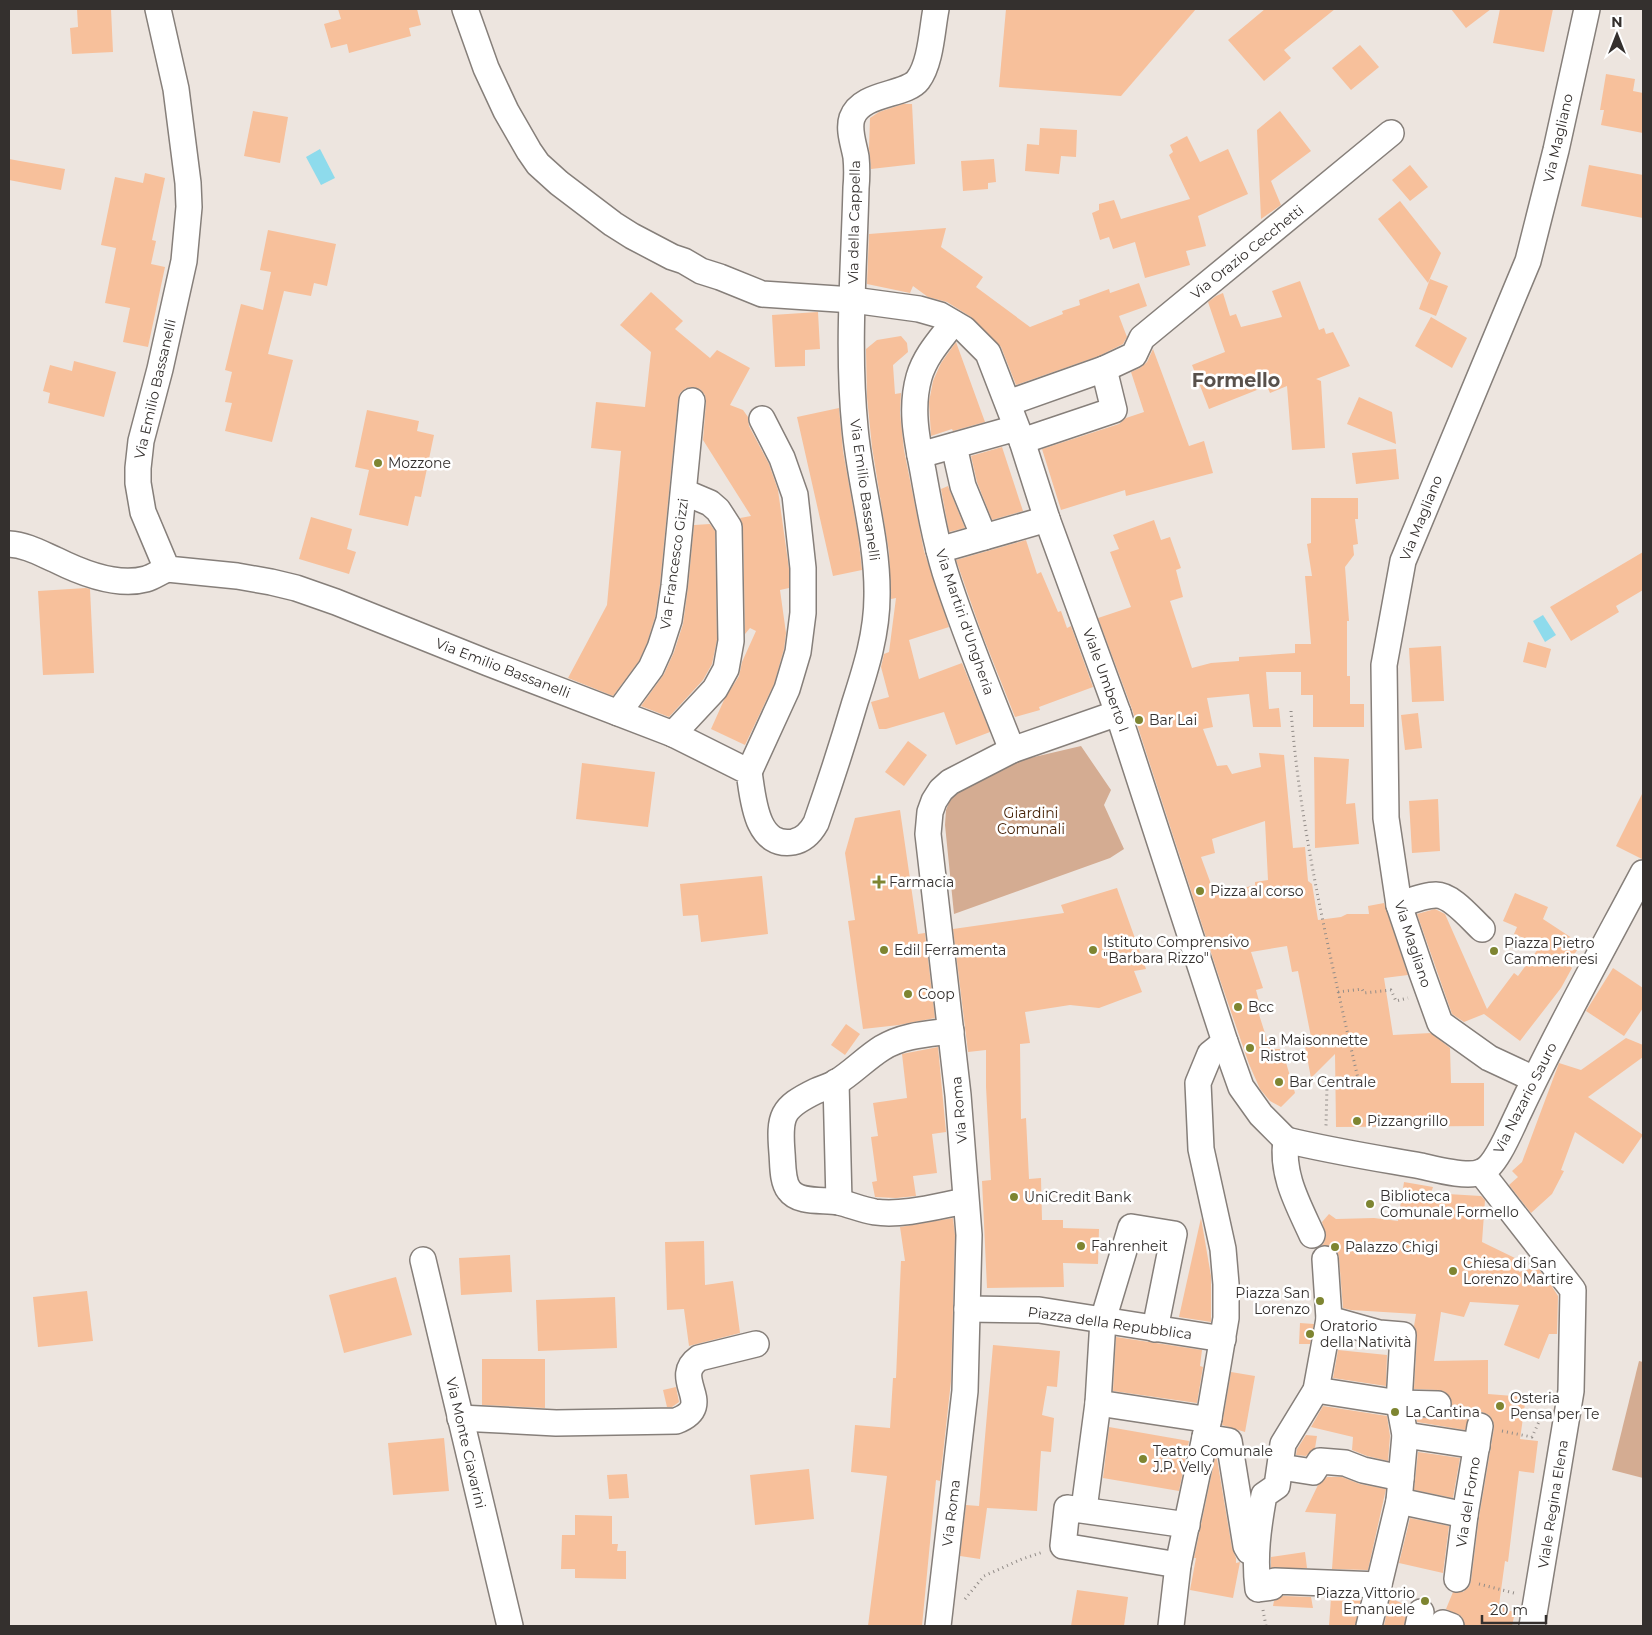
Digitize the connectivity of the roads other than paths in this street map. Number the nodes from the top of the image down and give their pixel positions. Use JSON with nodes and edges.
{"nodes":[{"id":1,"x":158,"y":9,"type":"edge"},
{"id":2,"x":466,"y":9,"type":"edge"},
{"id":3,"x":936,"y":9,"type":"edge"},
{"id":4,"x":1587,"y":9,"type":"edge"},
{"id":5,"x":1391,"y":133,"type":"dead end"},
{"id":6,"x":853,"y":300,"type":"junction"},
{"id":7,"x":953,"y":323,"type":"junction"},
{"id":8,"x":1104,"y":369,"type":"junction"},
{"id":9,"x":692,"y":401,"type":"dead end"},
{"id":10,"x":1008,"y":403,"type":"junction"},
{"id":11,"x":762,"y":420,"type":"dead end"},
{"id":12,"x":1019,"y":434,"type":"junction"},
{"id":13,"x":954,"y":446,"type":"junction"},
{"id":14,"x":920,"y":455,"type":"junction"},
{"id":15,"x":684,"y":492,"type":"junction"},
{"id":16,"x":1047,"y":519,"type":"junction"},
{"id":17,"x":984,"y":537,"type":"junction"},
{"id":18,"x":9,"y":544,"type":"edge"},
{"id":19,"x":940,"y":550,"type":"junction"},
{"id":20,"x":167,"y":569,"type":"junction"},
{"id":21,"x":618,"y":713,"type":"junction"},
{"id":22,"x":1118,"y":713,"type":"junction"},
{"id":23,"x":673,"y":734,"type":"junction"},
{"id":24,"x":1012,"y":750,"type":"junction"},
{"id":25,"x":749,"y":772,"type":"junction"},
{"id":26,"x":1643,"y":873,"type":"edge"},
{"id":27,"x":1399,"y":905,"type":"junction"},
{"id":28,"x":1482,"y":930,"type":"dead end"},
{"id":29,"x":951,"y":1032,"type":"junction"},
{"id":30,"x":1225,"y":1042,"type":"junction"},
{"id":31,"x":1534,"y":1079,"type":"junction"},
{"id":32,"x":836,"y":1082,"type":"junction"},
{"id":33,"x":1286,"y":1140,"type":"junction"},
{"id":34,"x":1481,"y":1172,"type":"junction"},
{"id":35,"x":965,"y":1201,"type":"junction"},
{"id":36,"x":839,"y":1202,"type":"junction"},
{"id":37,"x":1312,"y":1235,"type":"dead end"},
{"id":38,"x":1325,"y":1258,"type":"dead end"},
{"id":39,"x":423,"y":1260,"type":"dead end"},
{"id":40,"x":967,"y":1309,"type":"junction"},
{"id":41,"x":1329,"y":1319,"type":"junction"},
{"id":42,"x":1103,"y":1320,"type":"junction"},
{"id":43,"x":1155,"y":1329,"type":"junction"},
{"id":44,"x":1223,"y":1339,"type":"junction"},
{"id":45,"x":756,"y":1344,"type":"dead end"},
{"id":46,"x":1316,"y":1390,"type":"junction"},
{"id":47,"x":1098,"y":1403,"type":"junction"},
{"id":48,"x":1399,"y":1403,"type":"junction"},
{"id":49,"x":1438,"y":1404,"type":"dead end"},
{"id":50,"x":460,"y":1418,"type":"junction"},
{"id":51,"x":1207,"y":1428,"type":"junction"},
{"id":52,"x":1405,"y":1435,"type":"junction"},
{"id":53,"x":1281,"y":1468,"type":"junction"},
{"id":54,"x":1400,"y":1490,"type":"junction"},
{"id":55,"x":1084,"y":1509,"type":"junction"},
{"id":56,"x":1464,"y":1515,"type":"junction"},
{"id":57,"x":1187,"y":1525,"type":"junction"},
{"id":58,"x":1255,"y":1564,"type":"junction"},
{"id":59,"x":1178,"y":1565,"type":"junction"},
{"id":60,"x":1457,"y":1579,"type":"road end"},
{"id":61,"x":1379,"y":1585,"type":"junction"},
{"id":62,"x":510,"y":1626,"type":"edge"},
{"id":63,"x":938,"y":1626,"type":"edge"},
{"id":64,"x":1171,"y":1626,"type":"edge"},
{"id":65,"x":1369,"y":1626,"type":"edge"},
{"id":66,"x":1532,"y":1626,"type":"edge"}],
"edges":[{"from":1,"to":20,"type":"street","name":"Via Emilio Bassanelli"},
{"from":2,"to":6,"type":"street","name":"Viale Umberto I"},
{"from":3,"to":6,"type":"street","name":"Via della Cappella"},
{"from":4,"to":27,"type":"street","name":"Via Magliano"},
{"from":5,"to":8,"type":"street","name":"Via Orazio Cecchetti"},
{"from":6,"to":7,"type":"street","name":"Viale Umberto I"},
{"from":6,"to":25,"type":"street","name":"Via Emilio Bassanelli"},
{"from":7,"to":10,"type":"street","name":"Viale Umberto I"},
{"from":7,"to":14,"type":"street","name":"Via Martiri d'Ungheria"},
{"from":8,"to":10,"type":"street","name":"Via Orazio Cecchetti"},
{"from":8,"to":12,"type":"street"},
{"from":9,"to":15,"type":"street","name":"Via Francesco Gizzi"},
{"from":10,"to":12,"type":"street","name":"Viale Umberto I"},
{"from":11,"to":25,"type":"street"},
{"from":12,"to":13,"type":"street"},
{"from":12,"to":16,"type":"street","name":"Viale Umberto I"},
{"from":13,"to":14,"type":"street"},
{"from":13,"to":17,"type":"street"},
{"from":14,"to":19,"type":"street","name":"Via Martiri d'Ungheria"},
{"from":15,"to":21,"type":"street","name":"Via Francesco Gizzi"},
{"from":15,"to":23,"type":"street"},
{"from":16,"to":17,"type":"street"},
{"from":16,"to":22,"type":"street","name":"Viale Umberto I"},
{"from":17,"to":19,"type":"street"},
{"from":18,"to":20,"type":"street"},
{"from":19,"to":24,"type":"street","name":"Via Martiri d'Ungheria"},
{"from":20,"to":21,"type":"street","name":"Via Emilio Bassanelli"},
{"from":21,"to":23,"type":"street","name":"Via Emilio Bassanelli"},
{"from":22,"to":24,"type":"street","name":"Via Roma"},
{"from":22,"to":30,"type":"street","name":"Viale Umberto I"},
{"from":23,"to":25,"type":"street","name":"Via Emilio Bassanelli"},
{"from":24,"to":29,"type":"street","name":"Via Roma"},
{"from":26,"to":31,"type":"street","name":"Via Nazario Sauro"},
{"from":27,"to":28,"type":"street"},
{"from":27,"to":31,"type":"street","name":"Via Magliano"},
{"from":29,"to":32,"type":"street"},
{"from":29,"to":35,"type":"street","name":"Via Roma"},
{"from":30,"to":33,"type":"street","name":"Viale Umberto I"},
{"from":30,"to":44,"type":"street"},
{"from":31,"to":34,"type":"street","name":"Via Nazario Sauro"},
{"from":32,"to":36,"type":"street"},
{"from":32,"to":36,"type":"street"},
{"from":33,"to":34,"type":"street"},
{"from":33,"to":37,"type":"street"},
{"from":34,"to":66,"type":"street","name":"Viale Regina Elena"},
{"from":35,"to":36,"type":"street"},
{"from":35,"to":40,"type":"street","name":"Via Roma"},
{"from":38,"to":41,"type":"street"},
{"from":39,"to":50,"type":"street","name":"Via Monte Ciavarini"},
{"from":40,"to":42,"type":"street","name":"Piazza della Repubblica"},
{"from":40,"to":63,"type":"street","name":"Via Roma"},
{"from":41,"to":46,"type":"street"},
{"from":41,"to":48,"type":"street"},
{"from":42,"to":43,"type":"street","name":"Piazza della Repubblica"},
{"from":42,"to":43,"type":"street"},
{"from":42,"to":47,"type":"street"},
{"from":43,"to":44,"type":"street","name":"Piazza della Repubblica"},
{"from":44,"to":51,"type":"street"},
{"from":45,"to":50,"type":"street"},
{"from":46,"to":48,"type":"street"},
{"from":46,"to":53,"type":"street"},
{"from":47,"to":51,"type":"street"},
{"from":47,"to":55,"type":"street"},
{"from":48,"to":49,"type":"street"},
{"from":48,"to":52,"type":"street"},
{"from":50,"to":62,"type":"street","name":"Via Monte Ciavarini"},
{"from":51,"to":57,"type":"street"},
{"from":51,"to":58,"type":"street"},
{"from":52,"to":54,"type":"street"},
{"from":52,"to":56,"type":"street","name":"Via del Forno"},
{"from":53,"to":54,"type":"street"},
{"from":53,"to":58,"type":"street"},
{"from":54,"to":56,"type":"street"},
{"from":54,"to":61,"type":"street"},
{"from":55,"to":57,"type":"street"},
{"from":55,"to":59,"type":"street"},
{"from":56,"to":60,"type":"street","name":"Via del Forno"},
{"from":57,"to":59,"type":"street"},
{"from":58,"to":61,"type":"street"},
{"from":59,"to":64,"type":"street"},
{"from":61,"to":65,"type":"street"}]}
